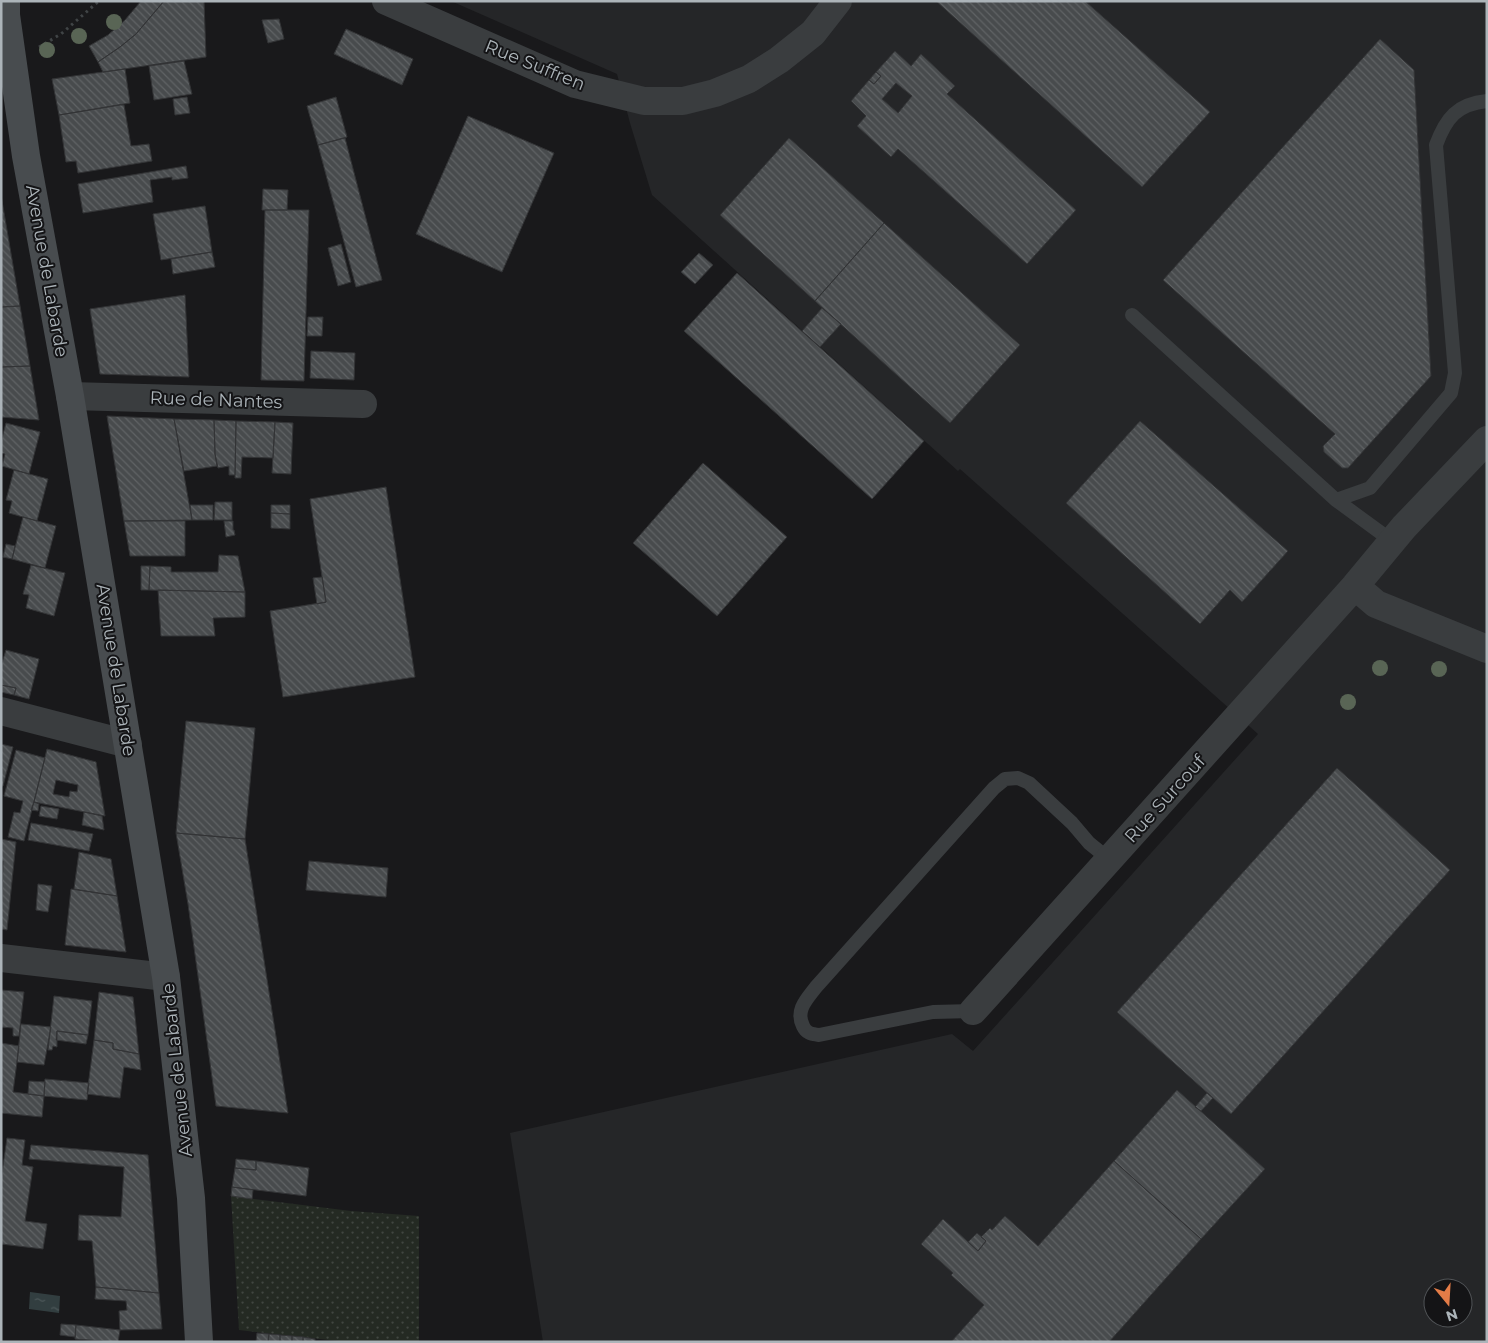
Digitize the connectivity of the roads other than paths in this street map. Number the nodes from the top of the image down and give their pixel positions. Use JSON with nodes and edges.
{"nodes":[{"id":1,"x":6,"y":1,"type":"edge"},
{"id":2,"x":386,"y":1,"type":"edge"},
{"id":3,"x":838,"y":1,"type":"edge"},
{"id":4,"x":1487,"y":101,"type":"edge"},
{"id":5,"x":1132,"y":315,"type":"dead end"},
{"id":6,"x":70,"y":396,"type":"junction"},
{"id":7,"x":362,"y":404,"type":"dead end"},
{"id":8,"x":1487,"y":440,"type":"edge"},
{"id":9,"x":1336,"y":500,"type":"junction"},
{"id":10,"x":1392,"y":542,"type":"junction"},
{"id":11,"x":1355,"y":586,"type":"junction"},
{"id":12,"x":1487,"y":649,"type":"edge"},
{"id":13,"x":1,"y":711,"type":"edge"},
{"id":14,"x":128,"y":744,"type":"junction"},
{"id":15,"x":1110,"y":860,"type":"junction"},
{"id":16,"x":1,"y":958,"type":"edge"},
{"id":17,"x":166,"y":977,"type":"junction"},
{"id":18,"x":973,"y":1011,"type":"joint"},
{"id":19,"x":199,"y":1342,"type":"edge"}],
"edges":[{"from":1,"to":6,"type":"main road","name":"Avenue de Labarde"},
{"from":2,"to":3,"type":"street","name":"Rue Suffren"},
{"from":4,"to":9,"type":"lane"},
{"from":5,"to":9,"type":"lane"},
{"from":6,"to":7,"type":"street","name":"Rue de Nantes"},
{"from":6,"to":14,"type":"main road","name":"Avenue de Labarde"},
{"from":8,"to":10,"type":"street","name":"Rue Surcouf"},
{"from":9,"to":10,"type":"lane"},
{"from":10,"to":11,"type":"street","name":"Rue Surcouf"},
{"from":11,"to":12,"type":"street"},
{"from":11,"to":15,"type":"street","name":"Rue Surcouf"},
{"from":13,"to":14,"type":"street"},
{"from":14,"to":17,"type":"main road","name":"Avenue de Labarde"},
{"from":15,"to":18,"type":"street","name":"Rue Surcouf"},
{"from":15,"to":18,"type":"lane"},
{"from":16,"to":17,"type":"street"},
{"from":17,"to":19,"type":"main road","name":"Avenue de Labarde"}]}
